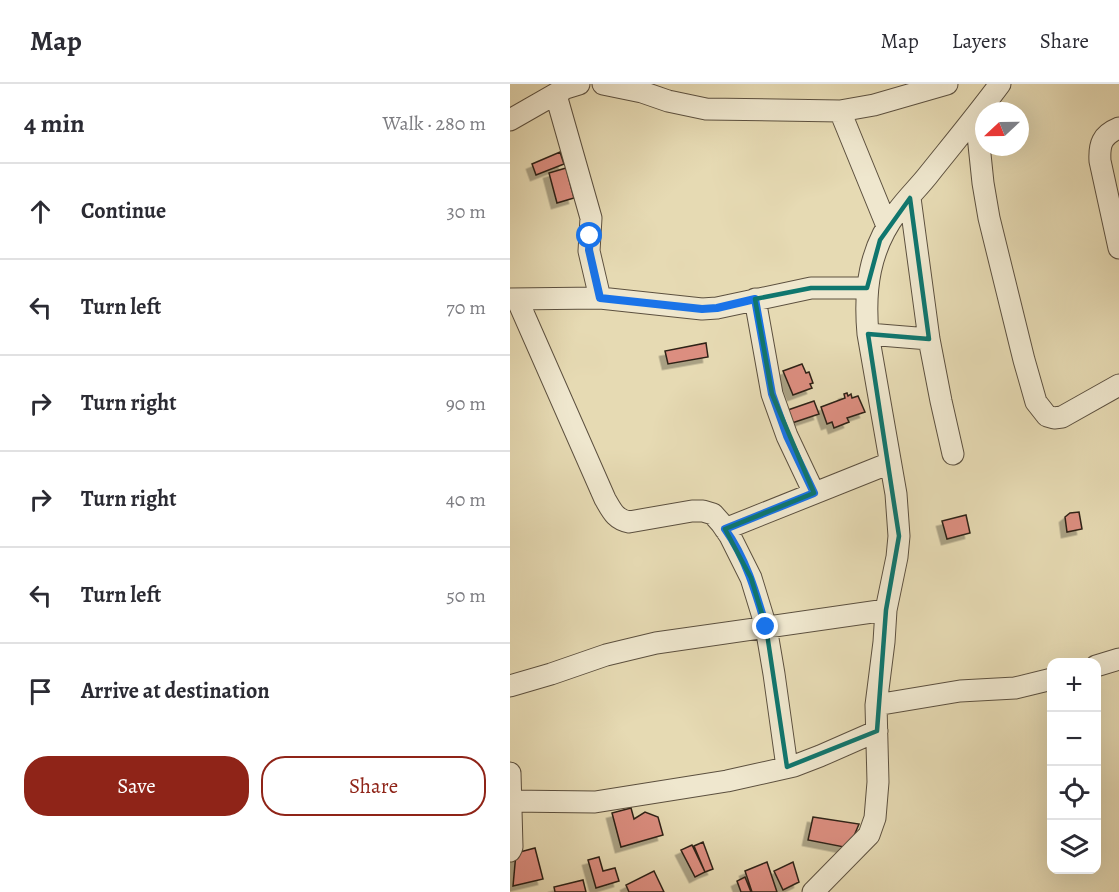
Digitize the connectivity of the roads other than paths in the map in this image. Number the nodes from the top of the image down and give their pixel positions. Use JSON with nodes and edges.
{"nodes":[{"id":1,"x":579,"y":84,"type":"edge"},
{"id":2,"x":603,"y":84,"type":"edge"},
{"id":3,"x":947,"y":84,"type":"edge"},
{"id":4,"x":1000,"y":84,"type":"edge"},
{"id":5,"x":556,"y":95,"type":"junction"},
{"id":6,"x":986,"y":102,"type":"edge"},
{"id":7,"x":840,"y":111,"type":"junction"},
{"id":8,"x":975,"y":117,"type":"edge"},
{"id":9,"x":510,"y":120,"type":"edge"},
{"id":10,"x":1119,"y":128,"type":"edge"},
{"id":11,"x":981,"y":156,"type":"edge"},
{"id":12,"x":910,"y":198,"type":"junction"},
{"id":13,"x":887,"y":226,"type":"junction"},
{"id":14,"x":1119,"y":248,"type":"edge"},
{"id":15,"x":867,"y":288,"type":"junction"},
{"id":16,"x":600,"y":298,"type":"junction"},
{"id":17,"x":514,"y":299,"type":"edge"},
{"id":18,"x":755,"y":299,"type":"junction"},
{"id":19,"x":868,"y":334,"type":"junction"},
{"id":20,"x":929,"y":339,"type":"junction"},
{"id":21,"x":1119,"y":385,"type":"edge"},
{"id":22,"x":953,"y":454,"type":"dead end"},
{"id":23,"x":890,"y":463,"type":"junction"},
{"id":24,"x":814,"y":493,"type":"junction"},
{"id":25,"x":725,"y":529,"type":"junction"},
{"id":26,"x":886,"y":610,"type":"junction"},
{"id":27,"x":766,"y":627,"type":"junction"},
{"id":28,"x":1119,"y":659,"type":"edge"},
{"id":29,"x":1101,"y":664,"type":"edge"},
{"id":30,"x":1047,"y":680,"type":"edge"},
{"id":31,"x":510,"y":686,"type":"edge"},
{"id":32,"x":876,"y":705,"type":"junction"},
{"id":33,"x":877,"y":731,"type":"junction"},
{"id":34,"x":786,"y":767,"type":"junction"},
{"id":35,"x":510,"y":773,"type":"edge"},
{"id":36,"x":511,"y":801,"type":"edge"},
{"id":37,"x":510,"y":851,"type":"edge"},
{"id":38,"x":812,"y":890,"type":"edge"}],
"edges":[{"from":1,"to":5,"type":"street"},
{"from":2,"to":7,"type":"street"},
{"from":3,"to":7,"type":"street"},
{"from":4,"to":6,"type":"street"},
{"from":5,"to":9,"type":"street"},
{"from":5,"to":16,"type":"street"},
{"from":7,"to":13,"type":"street"},
{"from":8,"to":12,"type":"street"},
{"from":10,"to":14,"type":"street"},
{"from":11,"to":21,"type":"street"},
{"from":12,"to":13,"type":"street"},
{"from":12,"to":20,"type":"street"},
{"from":13,"to":15,"type":"street"},
{"from":15,"to":18,"type":"street"},
{"from":15,"to":19,"type":"street"},
{"from":16,"to":17,"type":"street"},
{"from":16,"to":18,"type":"street"},
{"from":17,"to":25,"type":"street"},
{"from":18,"to":24,"type":"street"},
{"from":19,"to":20,"type":"street"},
{"from":19,"to":23,"type":"street"},
{"from":20,"to":22,"type":"street"},
{"from":23,"to":24,"type":"street"},
{"from":23,"to":26,"type":"street"},
{"from":24,"to":25,"type":"street"},
{"from":25,"to":27,"type":"street"},
{"from":26,"to":27,"type":"street"},
{"from":26,"to":32,"type":"street"},
{"from":27,"to":31,"type":"street"},
{"from":27,"to":34,"type":"street"},
{"from":28,"to":29,"type":"street"},
{"from":30,"to":32,"type":"street"},
{"from":32,"to":33,"type":"street"},
{"from":33,"to":34,"type":"street"},
{"from":33,"to":38,"type":"street"},
{"from":34,"to":36,"type":"street"},
{"from":35,"to":36,"type":"street"},
{"from":36,"to":37,"type":"street"}]}
